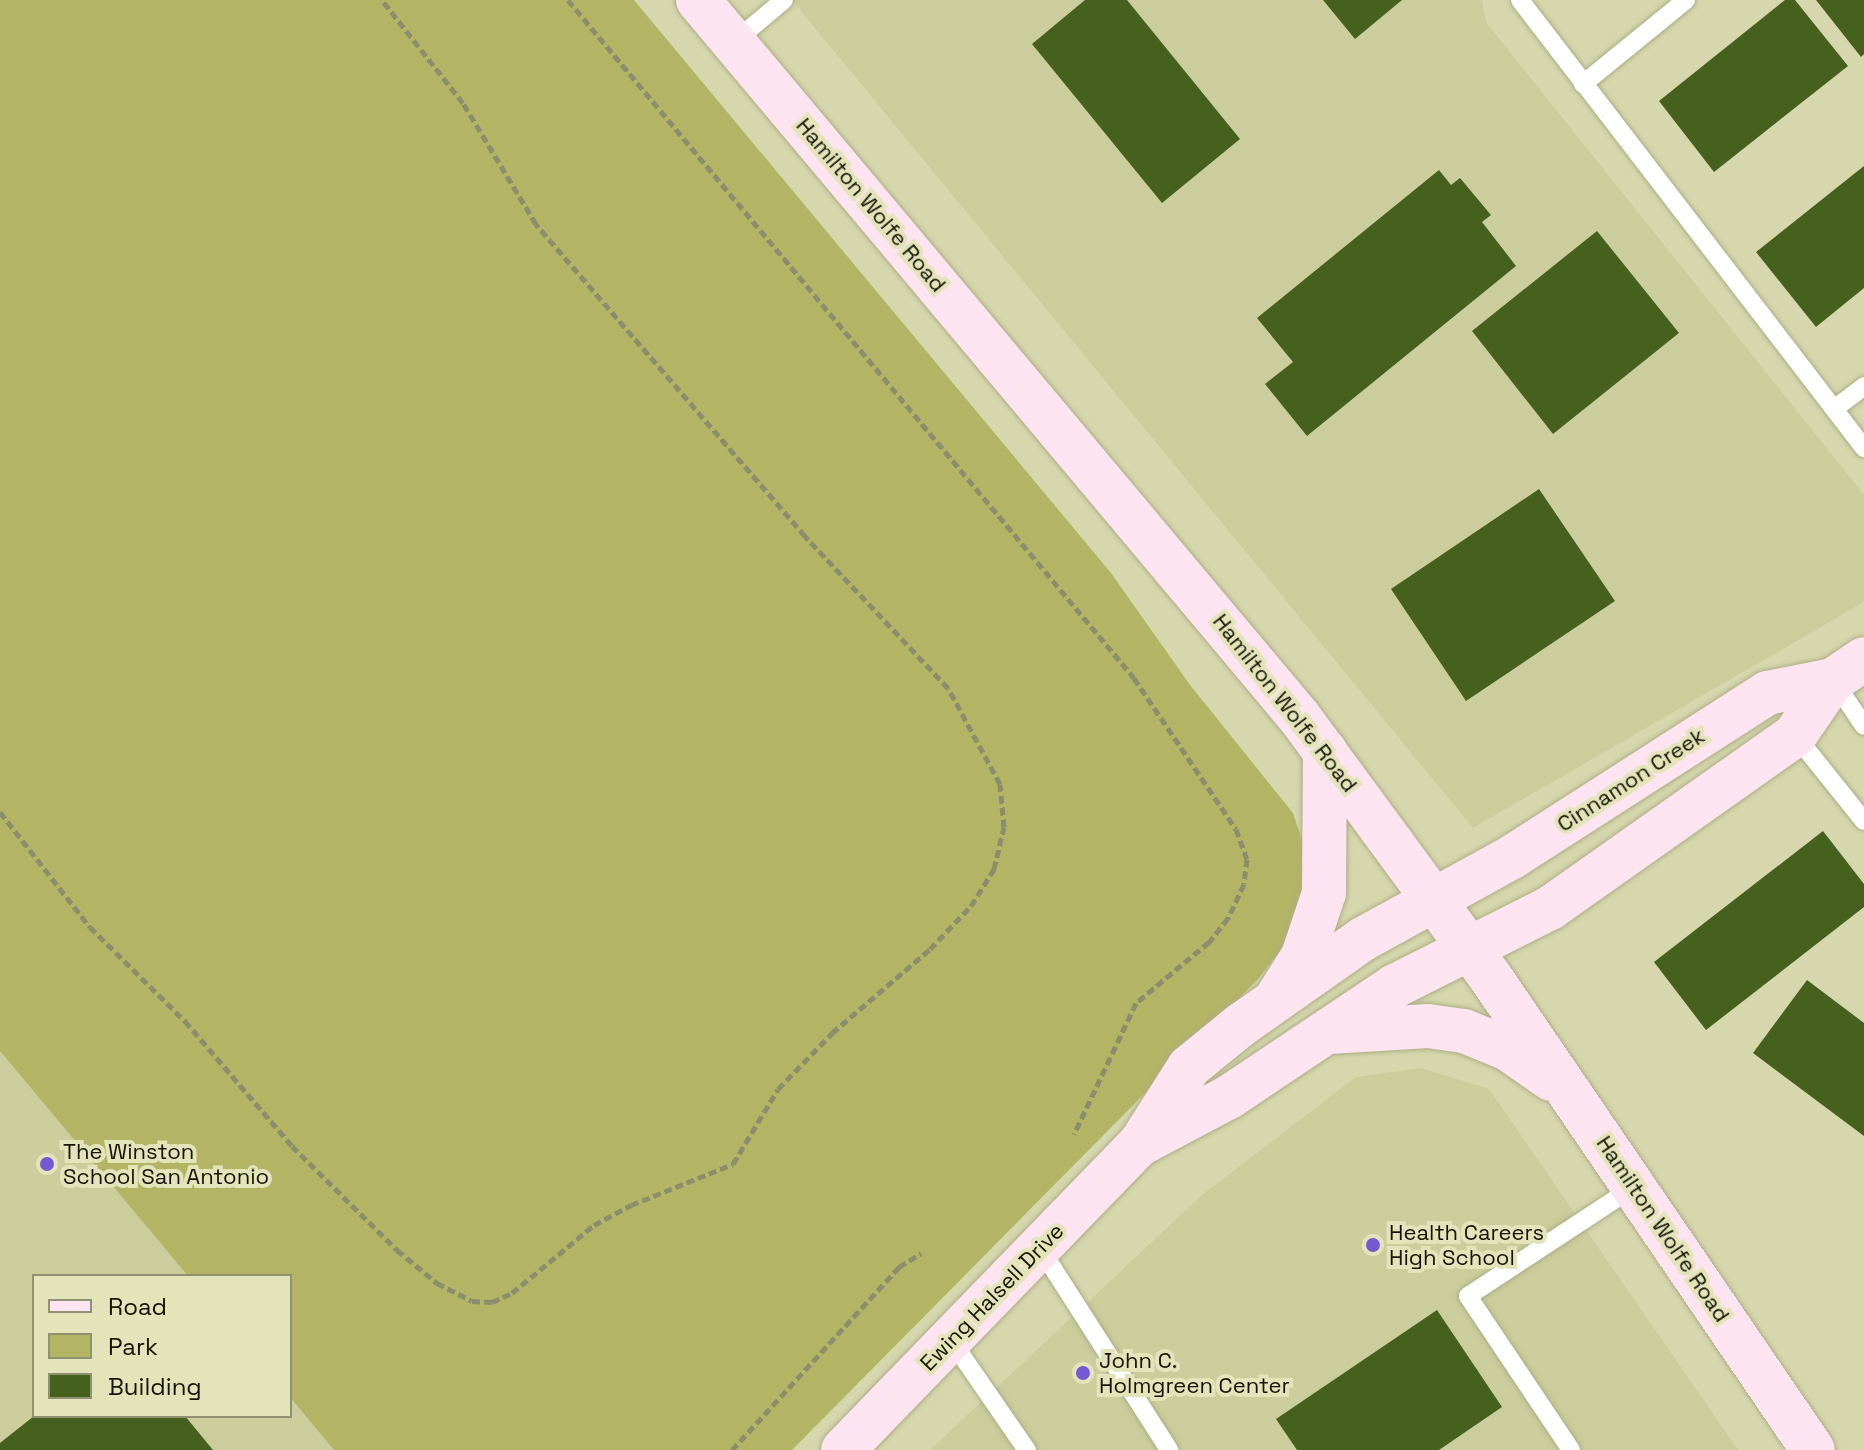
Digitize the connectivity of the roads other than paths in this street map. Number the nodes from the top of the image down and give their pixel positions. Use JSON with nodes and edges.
{"nodes":[{"id":1,"x":698,"y":0,"type":"edge"},
{"id":2,"x":784,"y":0,"type":"edge"},
{"id":3,"x":1686,"y":0,"type":"edge"},
{"id":4,"x":1523,"y":1,"type":"edge"},
{"id":5,"x":734,"y":42,"type":"junction"},
{"id":6,"x":1583,"y":84,"type":"junction"},
{"id":7,"x":1864,"y":386,"type":"edge"},
{"id":8,"x":1834,"y":409,"type":"junction"},
{"id":9,"x":1864,"y":448,"type":"edge"},
{"id":10,"x":1848,"y":670,"type":"edge"},
{"id":11,"x":1864,"y":726,"type":"edge"},
{"id":12,"x":1795,"y":735,"type":"junction"},
{"id":13,"x":1325,"y":751,"type":"junction"},
{"id":14,"x":1863,"y":818,"type":"edge"},
{"id":15,"x":1436,"y":900,"type":"junction"},
{"id":16,"x":1470,"y":948,"type":"junction"},
{"id":17,"x":1275,"y":1001,"type":"junction"},
{"id":18,"x":1323,"y":1032,"type":"junction"},
{"id":19,"x":1568,"y":1091,"type":"junction"},
{"id":20,"x":1140,"y":1144,"type":"junction"},
{"id":21,"x":1634,"y":1187,"type":"junction"},
{"id":22,"x":1040,"y":1248,"type":"junction"},
{"id":23,"x":951,"y":1340,"type":"junction"},
{"id":24,"x":843,"y":1450,"type":"edge"},
{"id":25,"x":1027,"y":1450,"type":"edge"},
{"id":26,"x":1169,"y":1450,"type":"edge"},
{"id":27,"x":1571,"y":1450,"type":"edge"},
{"id":28,"x":1813,"y":1450,"type":"edge"}],
"edges":[{"from":1,"to":5,"type":"street","name":"Hamilton Wolfe Road"},
{"from":2,"to":5,"type":"lane"},
{"from":3,"to":6,"type":"lane"},
{"from":4,"to":6,"type":"lane"},
{"from":5,"to":13,"type":"street","name":"Hamilton Wolfe Road"},
{"from":6,"to":8,"type":"lane"},
{"from":7,"to":8,"type":"lane"},
{"from":8,"to":9,"type":"lane"},
{"from":10,"to":11,"type":"lane"},
{"from":10,"to":12,"type":"street"},
{"from":10,"to":15,"type":"street","name":"Cinnamon Creek"},
{"from":12,"to":14,"type":"lane"},
{"from":12,"to":16,"type":"street"},
{"from":13,"to":15,"type":"street","name":"Hamilton Wolfe Road"},
{"from":13,"to":17,"type":"street"},
{"from":15,"to":16,"type":"street","name":"Hamilton Wolfe Road"},
{"from":15,"to":17,"type":"street","name":"Ewing Halsell Drive"},
{"from":16,"to":18,"type":"street","name":"Ewing Halsell Drive"},
{"from":16,"to":19,"type":"street","name":"Hamilton Wolfe Road"},
{"from":17,"to":20,"type":"street","name":"Ewing Halsell Drive"},
{"from":18,"to":19,"type":"street"},
{"from":18,"to":20,"type":"street","name":"Ewing Halsell Drive"},
{"from":19,"to":21,"type":"street","name":"Hamilton Wolfe Road"},
{"from":20,"to":22,"type":"street","name":"Ewing Halsell Drive"},
{"from":21,"to":27,"type":"lane"},
{"from":21,"to":28,"type":"street","name":"Hamilton Wolfe Road"},
{"from":22,"to":23,"type":"street","name":"Ewing Halsell Drive"},
{"from":22,"to":26,"type":"lane"},
{"from":23,"to":24,"type":"street","name":"Ewing Halsell Drive"},
{"from":23,"to":25,"type":"lane"}]}
